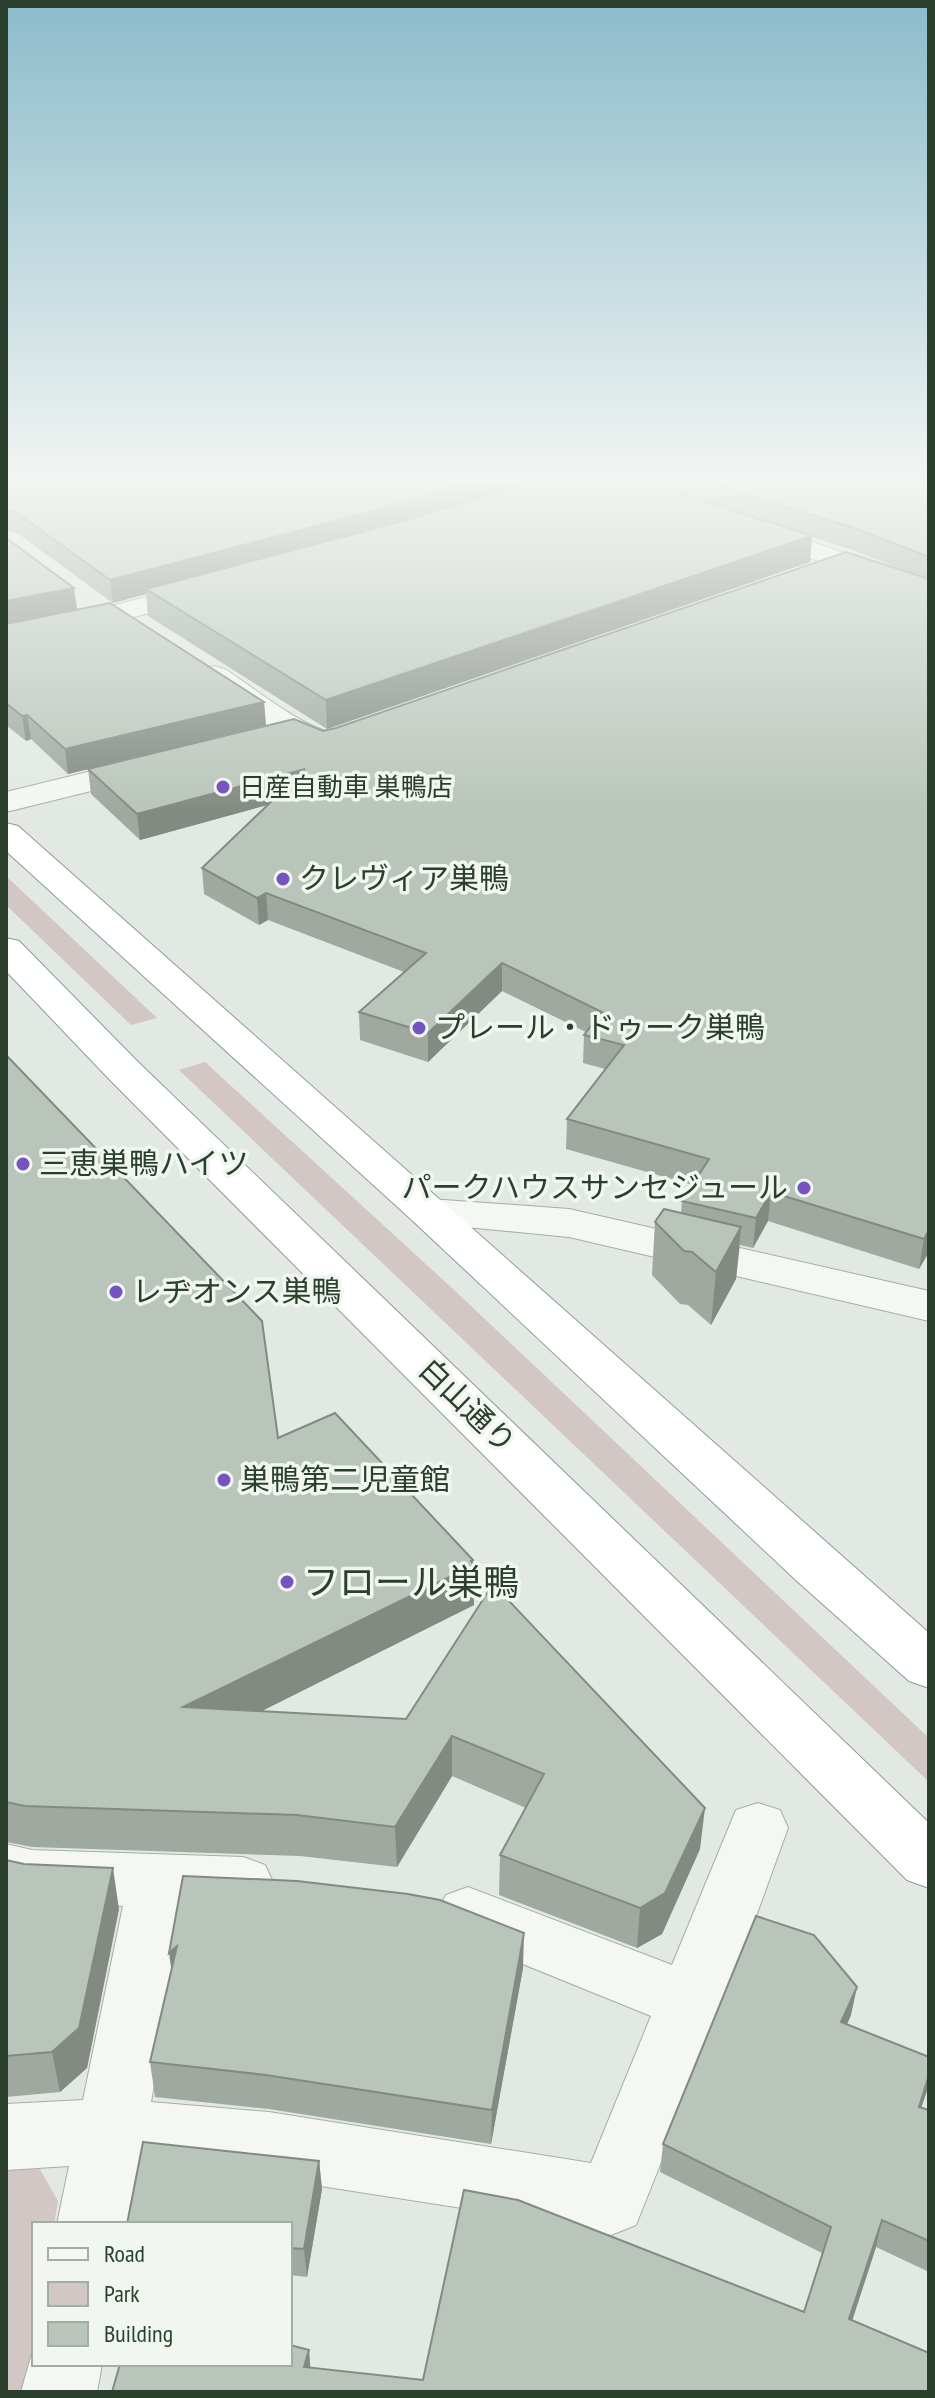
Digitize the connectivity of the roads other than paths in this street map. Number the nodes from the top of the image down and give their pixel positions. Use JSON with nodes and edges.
{"nodes":[{"id":1,"x":206,"y":589,"type":"edge"},
{"id":2,"x":82,"y":597,"type":"dead end"},
{"id":3,"x":113,"y":614,"type":"junction"},
{"id":4,"x":144,"y":630,"type":"edge"},
{"id":5,"x":6,"y":637,"type":"edge"},
{"id":6,"x":195,"y":663,"type":"edge"},
{"id":7,"x":370,"y":728,"type":"edge"},
{"id":8,"x":299,"y":731,"type":"junction"},
{"id":9,"x":254,"y":742,"type":"edge"},
{"id":10,"x":178,"y":760,"type":"edge"},
{"id":11,"x":6,"y":802,"type":"edge"},
{"id":12,"x":6,"y":833,"type":"edge"},
{"id":13,"x":6,"y":949,"type":"edge"},
{"id":14,"x":430,"y":1212,"type":"junction"},
{"id":15,"x":929,"y":1306,"type":"edge"},
{"id":16,"x":929,"y":1666,"type":"edge"},
{"id":17,"x":758,"y":1828,"type":"dead end"},
{"id":18,"x":929,"y":1862,"type":"edge"},
{"id":19,"x":6,"y":1870,"type":"edge"},
{"id":20,"x":159,"y":1881,"type":"junction"},
{"id":21,"x":300,"y":1886,"type":"edge"},
{"id":22,"x":422,"y":1900,"type":"edge"},
{"id":23,"x":692,"y":2002,"type":"junction"},
{"id":24,"x":112,"y":2131,"type":"junction"},
{"id":25,"x":6,"y":2137,"type":"edge"},
{"id":26,"x":93,"y":2222,"type":"edge"},
{"id":27,"x":64,"y":2366,"type":"edge"},
{"id":28,"x":59,"y":2392,"type":"edge"}],
"edges":[{"from":1,"to":3,"type":"street"},
{"from":2,"to":3,"type":"street"},
{"from":3,"to":4,"type":"street"},
{"from":3,"to":5,"type":"street"},
{"from":6,"to":8,"type":"street"},
{"from":7,"to":8,"type":"street"},
{"from":8,"to":9,"type":"street"},
{"from":10,"to":11,"type":"street"},
{"from":12,"to":14,"type":"highway"},
{"from":13,"to":18,"type":"highway","name":"白山通り"},
{"from":14,"to":15,"type":"street"},
{"from":14,"to":16,"type":"highway"},
{"from":17,"to":23,"type":"street"},
{"from":19,"to":20,"type":"street"},
{"from":20,"to":21,"type":"street"},
{"from":20,"to":24,"type":"street"},
{"from":22,"to":23,"type":"street"},
{"from":23,"to":24,"type":"street"},
{"from":24,"to":25,"type":"street"},
{"from":24,"to":26,"type":"street"},
{"from":27,"to":28,"type":"street"}]}
